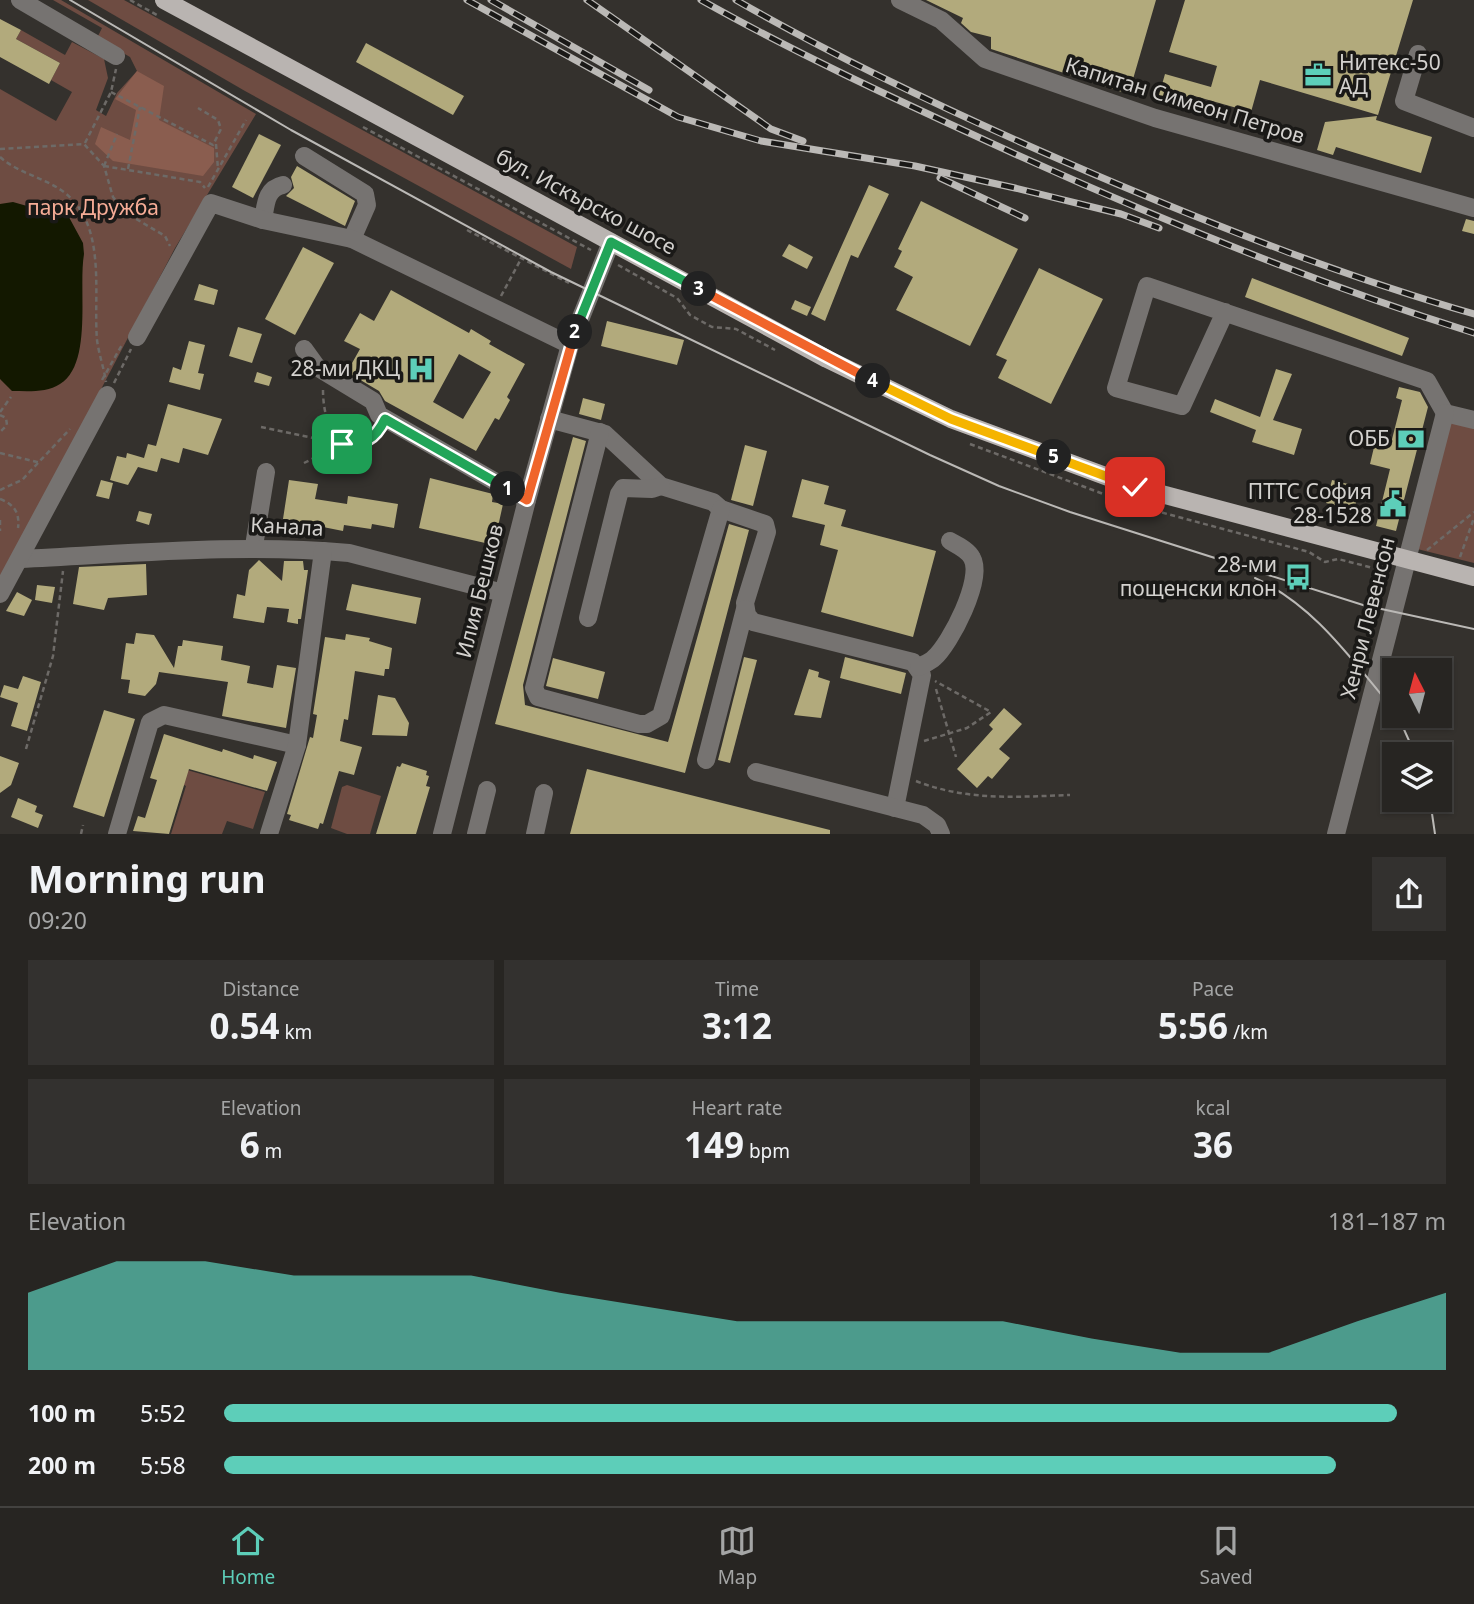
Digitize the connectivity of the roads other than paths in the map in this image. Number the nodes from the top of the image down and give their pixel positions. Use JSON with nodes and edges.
{"nodes":[{"id":1,"x":20,"y":0,"type":"edge"},
{"id":2,"x":164,"y":0,"type":"edge"},
{"id":3,"x":900,"y":0,"type":"edge"},
{"id":4,"x":1418,"y":54,"type":"dead end"},
{"id":5,"x":116,"y":55,"type":"road end"},
{"id":6,"x":1474,"y":128,"type":"edge"},
{"id":7,"x":303,"y":156,"type":"dead end"},
{"id":8,"x":283,"y":185,"type":"dead end"},
{"id":9,"x":1474,"y":208,"type":"edge"},
{"id":10,"x":264,"y":220,"type":"junction"},
{"id":11,"x":352,"y":239,"type":"junction"},
{"id":12,"x":611,"y":242,"type":"junction"},
{"id":13,"x":1225,"y":312,"type":"junction"},
{"id":14,"x":130,"y":340,"type":"road end"},
{"id":15,"x":570,"y":345,"type":"junction"},
{"id":16,"x":304,"y":349,"type":"dead end"},
{"id":17,"x":104,"y":389,"type":"road end"},
{"id":18,"x":1445,"y":412,"type":"junction"},
{"id":19,"x":550,"y":419,"type":"junction"},
{"id":20,"x":1474,"y":420,"type":"edge"},
{"id":21,"x":600,"y":432,"type":"junction"},
{"id":22,"x":266,"y":471,"type":"dead end"},
{"id":23,"x":661,"y":486,"type":"junction"},
{"id":24,"x":527,"y":500,"type":"junction"},
{"id":25,"x":721,"y":509,"type":"junction"},
{"id":26,"x":950,"y":541,"type":"dead end"},
{"id":27,"x":254,"y":546,"type":"junction"},
{"id":28,"x":323,"y":551,"type":"junction"},
{"id":29,"x":20,"y":559,"type":"junction"},
{"id":30,"x":1406,"y":560,"type":"junction"},
{"id":31,"x":1474,"y":577,"type":"edge"},
{"id":32,"x":503,"y":593,"type":"junction"},
{"id":33,"x":0,"y":594,"type":"edge"},
{"id":34,"x":745,"y":609,"type":"junction"},
{"id":35,"x":588,"y":618,"type":"dead end"},
{"id":36,"x":919,"y":667,"type":"junction"},
{"id":37,"x":297,"y":745,"type":"junction"},
{"id":38,"x":706,"y":761,"type":"dead end"},
{"id":39,"x":756,"y":772,"type":"dead end"},
{"id":40,"x":487,"y":790,"type":"dead end"},
{"id":41,"x":544,"y":793,"type":"dead end"},
{"id":42,"x":895,"y":808,"type":"junction"},
{"id":43,"x":117,"y":834,"type":"edge"},
{"id":44,"x":269,"y":834,"type":"edge"},
{"id":45,"x":442,"y":834,"type":"edge"},
{"id":46,"x":476,"y":834,"type":"edge"},
{"id":47,"x":535,"y":834,"type":"edge"},
{"id":48,"x":941,"y":834,"type":"edge"},
{"id":49,"x":1336,"y":834,"type":"edge"}],
"edges":[{"from":1,"to":5,"type":"street"},
{"from":2,"to":12,"type":"main road","name":"бул. Искърско шосе"},
{"from":3,"to":9,"type":"street","name":"Капитан Симеон Петров"},
{"from":4,"to":6,"type":"street"},
{"from":7,"to":11,"type":"street"},
{"from":8,"to":10,"type":"street"},
{"from":10,"to":11,"type":"street"},
{"from":10,"to":14,"type":"street"},
{"from":11,"to":15,"type":"street"},
{"from":12,"to":15,"type":"street","name":"Илия Бешков"},
{"from":12,"to":30,"type":"main road","name":"бул. Искърско шосе"},
{"from":13,"to":13,"type":"street"},
{"from":13,"to":18,"type":"street"},
{"from":15,"to":19,"type":"street","name":"Илия Бешков"},
{"from":16,"to":24,"type":"street"},
{"from":17,"to":29,"type":"street"},
{"from":18,"to":20,"type":"street"},
{"from":18,"to":30,"type":"street","name":"Хенри Левенсон"},
{"from":19,"to":21,"type":"street"},
{"from":19,"to":24,"type":"street","name":"Илия Бешков"},
{"from":21,"to":23,"type":"street"},
{"from":21,"to":25,"type":"street"},
{"from":22,"to":27,"type":"street"},
{"from":23,"to":25,"type":"street"},
{"from":23,"to":35,"type":"street"},
{"from":24,"to":32,"type":"street","name":"Илия Бешков"},
{"from":25,"to":34,"type":"street"},
{"from":26,"to":36,"type":"street"},
{"from":27,"to":28,"type":"street","name":"Канала"},
{"from":27,"to":29,"type":"street","name":"Канала"},
{"from":28,"to":32,"type":"street","name":"Канала"},
{"from":28,"to":37,"type":"street"},
{"from":29,"to":33,"type":"street"},
{"from":30,"to":31,"type":"main road","name":"бул. Искърско шосе"},
{"from":30,"to":49,"type":"street","name":"Хенри Левенсон"},
{"from":32,"to":45,"type":"street","name":"Илия Бешков"},
{"from":34,"to":36,"type":"street"},
{"from":34,"to":38,"type":"street"},
{"from":36,"to":42,"type":"street"},
{"from":37,"to":43,"type":"street"},
{"from":37,"to":44,"type":"street"},
{"from":39,"to":42,"type":"street"},
{"from":40,"to":46,"type":"street"},
{"from":41,"to":47,"type":"street"},
{"from":42,"to":48,"type":"street"}]}
